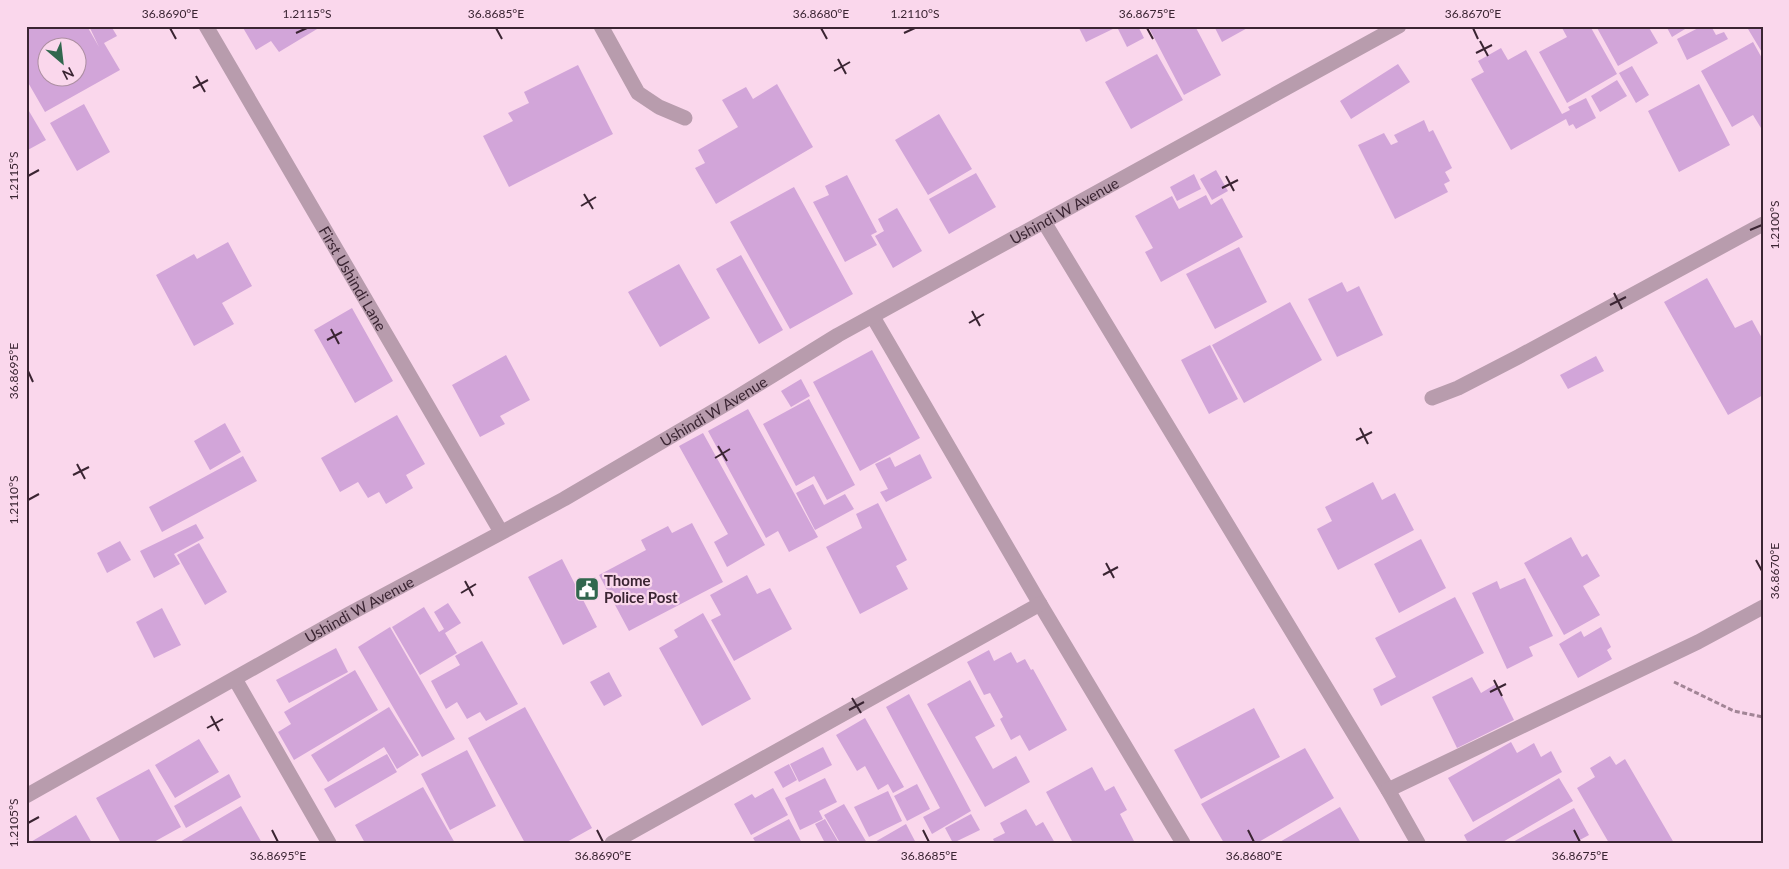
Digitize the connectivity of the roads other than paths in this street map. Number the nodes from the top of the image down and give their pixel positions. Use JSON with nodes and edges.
{"nodes":[{"id":1,"x":206,"y":26,"type":"edge"},
{"id":2,"x":601,"y":26,"type":"edge"},
{"id":3,"x":1399,"y":26,"type":"edge"},
{"id":4,"x":685,"y":118,"type":"dead end"},
{"id":5,"x":1044,"y":222,"type":"junction"},
{"id":6,"x":1763,"y":224,"type":"edge"},
{"id":7,"x":873,"y":317,"type":"junction"},
{"id":8,"x":1432,"y":398,"type":"dead end"},
{"id":9,"x":501,"y":532,"type":"junction"},
{"id":10,"x":1040,"y":604,"type":"junction"},
{"id":11,"x":1763,"y":607,"type":"edge"},
{"id":12,"x":235,"y":679,"type":"junction"},
{"id":13,"x":1388,"y":790,"type":"junction"},
{"id":14,"x":26,"y":796,"type":"edge"},
{"id":15,"x":329,"y":843,"type":"edge"},
{"id":16,"x":612,"y":843,"type":"edge"},
{"id":17,"x":1183,"y":843,"type":"edge"},
{"id":18,"x":1418,"y":843,"type":"edge"}],
"edges":[{"from":1,"to":9,"type":"street","name":"First Ushindi Lane"},
{"from":2,"to":4,"type":"street"},
{"from":3,"to":5,"type":"street","name":"Ushindi W Avenue"},
{"from":5,"to":7,"type":"street","name":"Ushindi W Avenue"},
{"from":5,"to":13,"type":"street"},
{"from":6,"to":8,"type":"street"},
{"from":7,"to":9,"type":"street","name":"Ushindi W Avenue"},
{"from":7,"to":10,"type":"street"},
{"from":9,"to":12,"type":"street","name":"Ushindi W Avenue"},
{"from":10,"to":16,"type":"street"},
{"from":10,"to":17,"type":"street"},
{"from":11,"to":13,"type":"street"},
{"from":12,"to":14,"type":"street","name":"Ushindi W Avenue"},
{"from":12,"to":15,"type":"street"},
{"from":13,"to":18,"type":"street"}]}
